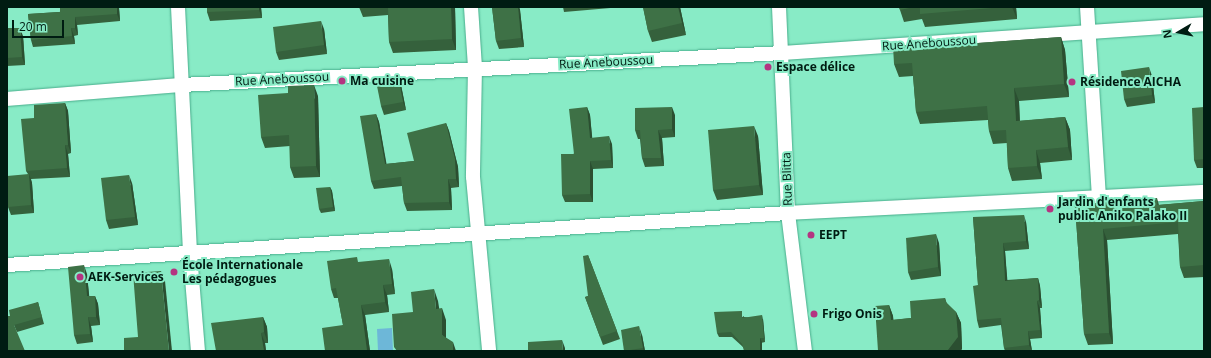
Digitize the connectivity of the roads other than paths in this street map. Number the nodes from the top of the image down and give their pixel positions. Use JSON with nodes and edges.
{"nodes":[{"id":1,"x":178,"y":7,"type":"edge"},
{"id":2,"x":471,"y":7,"type":"edge"},
{"id":3,"x":779,"y":7,"type":"edge"},
{"id":4,"x":1087,"y":7,"type":"edge"},
{"id":5,"x":1204,"y":24,"type":"edge"},
{"id":6,"x":1089,"y":31,"type":"junction"},
{"id":7,"x":782,"y":53,"type":"junction"},
{"id":8,"x":475,"y":68,"type":"junction"},
{"id":9,"x":182,"y":85,"type":"junction"},
{"id":10,"x":7,"y":99,"type":"edge"},
{"id":11,"x":1204,"y":192,"type":"edge"},
{"id":12,"x":1099,"y":197,"type":"junction"},
{"id":13,"x":788,"y":213,"type":"junction"},
{"id":14,"x":480,"y":232,"type":"junction"},
{"id":15,"x":190,"y":254,"type":"junction"},
{"id":16,"x":7,"y":265,"type":"edge"},
{"id":17,"x":198,"y":351,"type":"edge"},
{"id":18,"x":489,"y":351,"type":"edge"},
{"id":19,"x":805,"y":351,"type":"edge"}],
"edges":[{"from":1,"to":9,"type":"street"},
{"from":2,"to":8,"type":"street"},
{"from":3,"to":7,"type":"street","name":"Rue Blitta"},
{"from":4,"to":6,"type":"street"},
{"from":5,"to":6,"type":"street","name":"Rue Aneboussou"},
{"from":6,"to":7,"type":"street","name":"Rue Aneboussou"},
{"from":6,"to":12,"type":"street"},
{"from":7,"to":8,"type":"street","name":"Rue Aneboussou"},
{"from":7,"to":13,"type":"street","name":"Rue Blitta"},
{"from":8,"to":9,"type":"street","name":"Rue Aneboussou"},
{"from":8,"to":14,"type":"street"},
{"from":9,"to":10,"type":"street","name":"Rue Aneboussou"},
{"from":9,"to":15,"type":"street"},
{"from":11,"to":12,"type":"street"},
{"from":12,"to":13,"type":"street"},
{"from":13,"to":14,"type":"street"},
{"from":13,"to":19,"type":"street","name":"Rue Blitta"},
{"from":14,"to":15,"type":"street"},
{"from":14,"to":18,"type":"street"},
{"from":15,"to":16,"type":"street"},
{"from":15,"to":17,"type":"street"}]}
